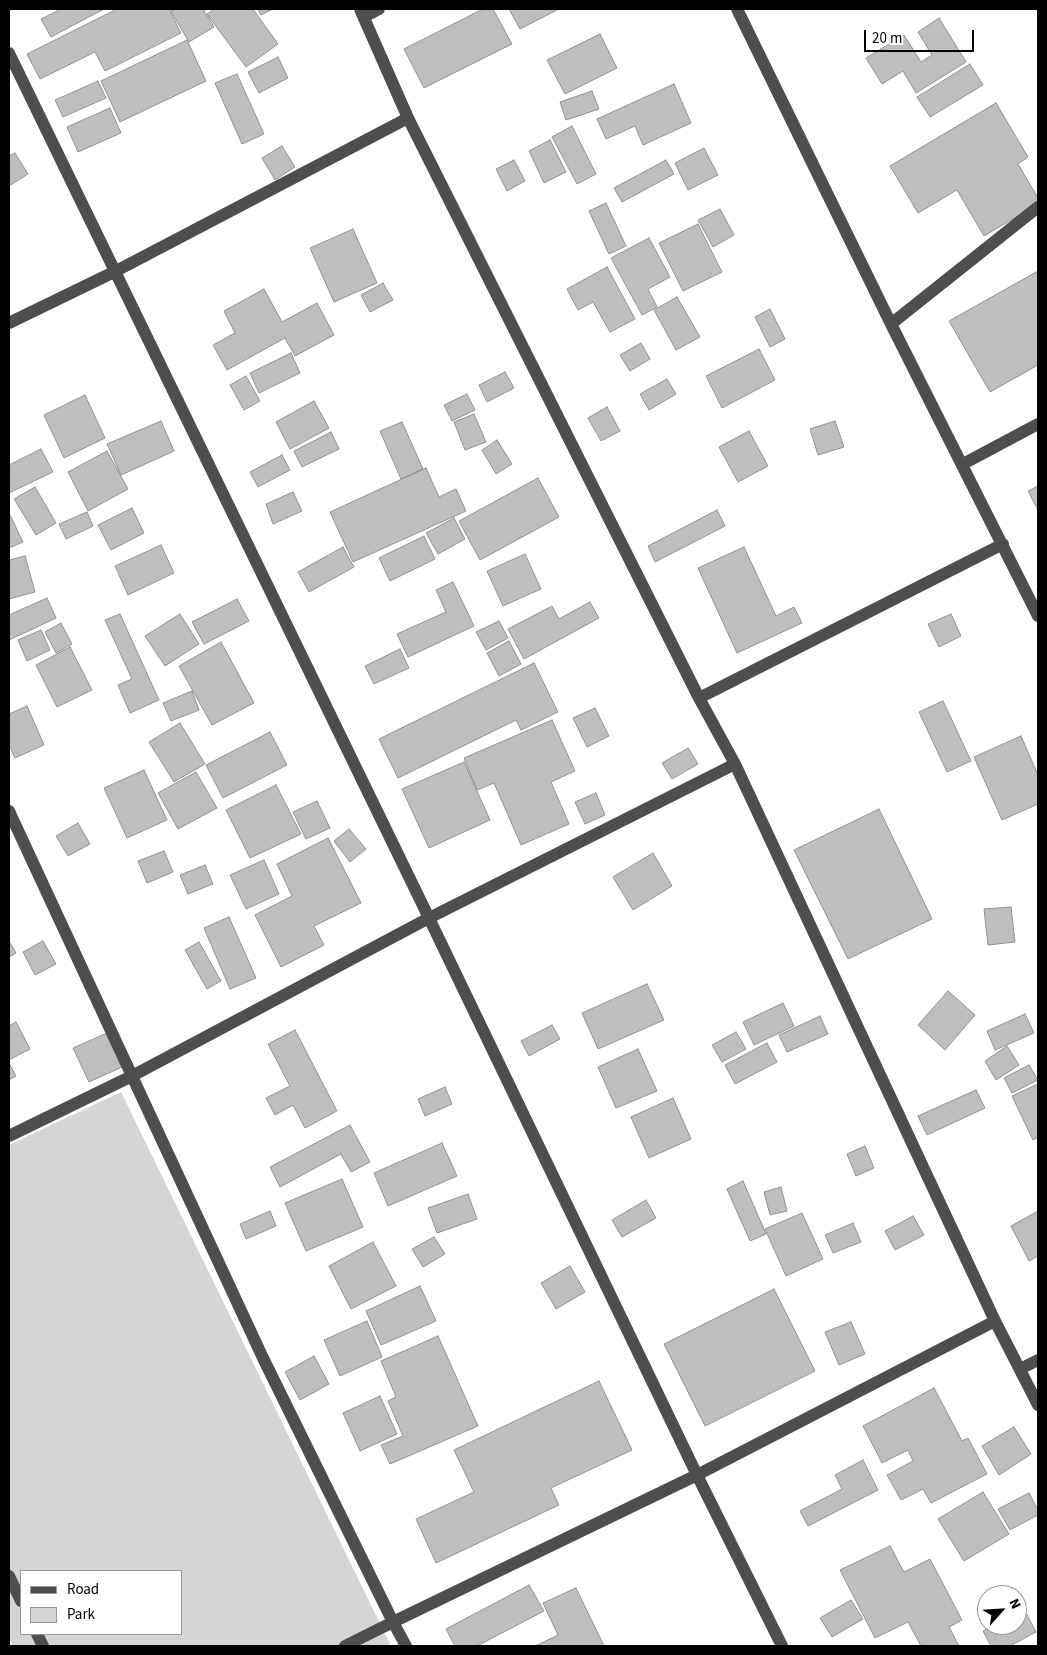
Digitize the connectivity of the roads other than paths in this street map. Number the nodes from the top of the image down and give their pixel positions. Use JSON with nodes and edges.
{"nodes":[{"id":1,"x":379,"y":9,"type":"edge"},
{"id":2,"x":737,"y":9,"type":"edge"},
{"id":3,"x":362,"y":13,"type":"edge"},
{"id":4,"x":9,"y":53,"type":"edge"},
{"id":5,"x":408,"y":118,"type":"junction"},
{"id":6,"x":1038,"y":207,"type":"edge"},
{"id":7,"x":116,"y":271,"type":"junction"},
{"id":8,"x":9,"y":323,"type":"edge"},
{"id":9,"x":891,"y":324,"type":"junction"},
{"id":10,"x":1038,"y":424,"type":"edge"},
{"id":11,"x":963,"y":464,"type":"junction"},
{"id":12,"x":1003,"y":544,"type":"junction"},
{"id":13,"x":1038,"y":616,"type":"edge"},
{"id":14,"x":699,"y":698,"type":"junction"},
{"id":15,"x":735,"y":764,"type":"junction"},
{"id":16,"x":9,"y":811,"type":"edge"},
{"id":17,"x":429,"y":918,"type":"junction"},
{"id":18,"x":132,"y":1076,"type":"junction"},
{"id":19,"x":9,"y":1136,"type":"edge"},
{"id":20,"x":995,"y":1321,"type":"junction"},
{"id":21,"x":1038,"y":1360,"type":"edge"},
{"id":22,"x":1020,"y":1369,"type":"junction"},
{"id":23,"x":1038,"y":1405,"type":"edge"},
{"id":24,"x":697,"y":1475,"type":"junction"},
{"id":25,"x":9,"y":1576,"type":"edge"},
{"id":26,"x":20,"y":1599,"type":"edge"},
{"id":27,"x":393,"y":1622,"type":"junction"},
{"id":28,"x":38,"y":1635,"type":"edge"},
{"id":29,"x":44,"y":1646,"type":"edge"},
{"id":30,"x":345,"y":1646,"type":"edge"},
{"id":31,"x":406,"y":1646,"type":"edge"},
{"id":32,"x":782,"y":1646,"type":"edge"}],
"edges":[{"from":1,"to":3,"type":"street"},
{"from":2,"to":9,"type":"street"},
{"from":3,"to":5,"type":"street"},
{"from":4,"to":7,"type":"street"},
{"from":5,"to":7,"type":"street"},
{"from":5,"to":14,"type":"street"},
{"from":6,"to":9,"type":"street"},
{"from":7,"to":8,"type":"street"},
{"from":7,"to":17,"type":"street"},
{"from":9,"to":11,"type":"street"},
{"from":10,"to":11,"type":"street"},
{"from":11,"to":12,"type":"street"},
{"from":12,"to":13,"type":"street"},
{"from":12,"to":14,"type":"street"},
{"from":14,"to":15,"type":"street"},
{"from":15,"to":17,"type":"street"},
{"from":15,"to":20,"type":"street"},
{"from":16,"to":18,"type":"street"},
{"from":17,"to":18,"type":"street"},
{"from":17,"to":24,"type":"street"},
{"from":18,"to":19,"type":"street"},
{"from":18,"to":27,"type":"street"},
{"from":20,"to":22,"type":"street"},
{"from":20,"to":24,"type":"street"},
{"from":21,"to":22,"type":"street"},
{"from":22,"to":23,"type":"street"},
{"from":24,"to":27,"type":"street"},
{"from":24,"to":32,"type":"street"},
{"from":25,"to":26,"type":"street"},
{"from":27,"to":30,"type":"street"},
{"from":27,"to":31,"type":"street"},
{"from":28,"to":29,"type":"street"}]}
